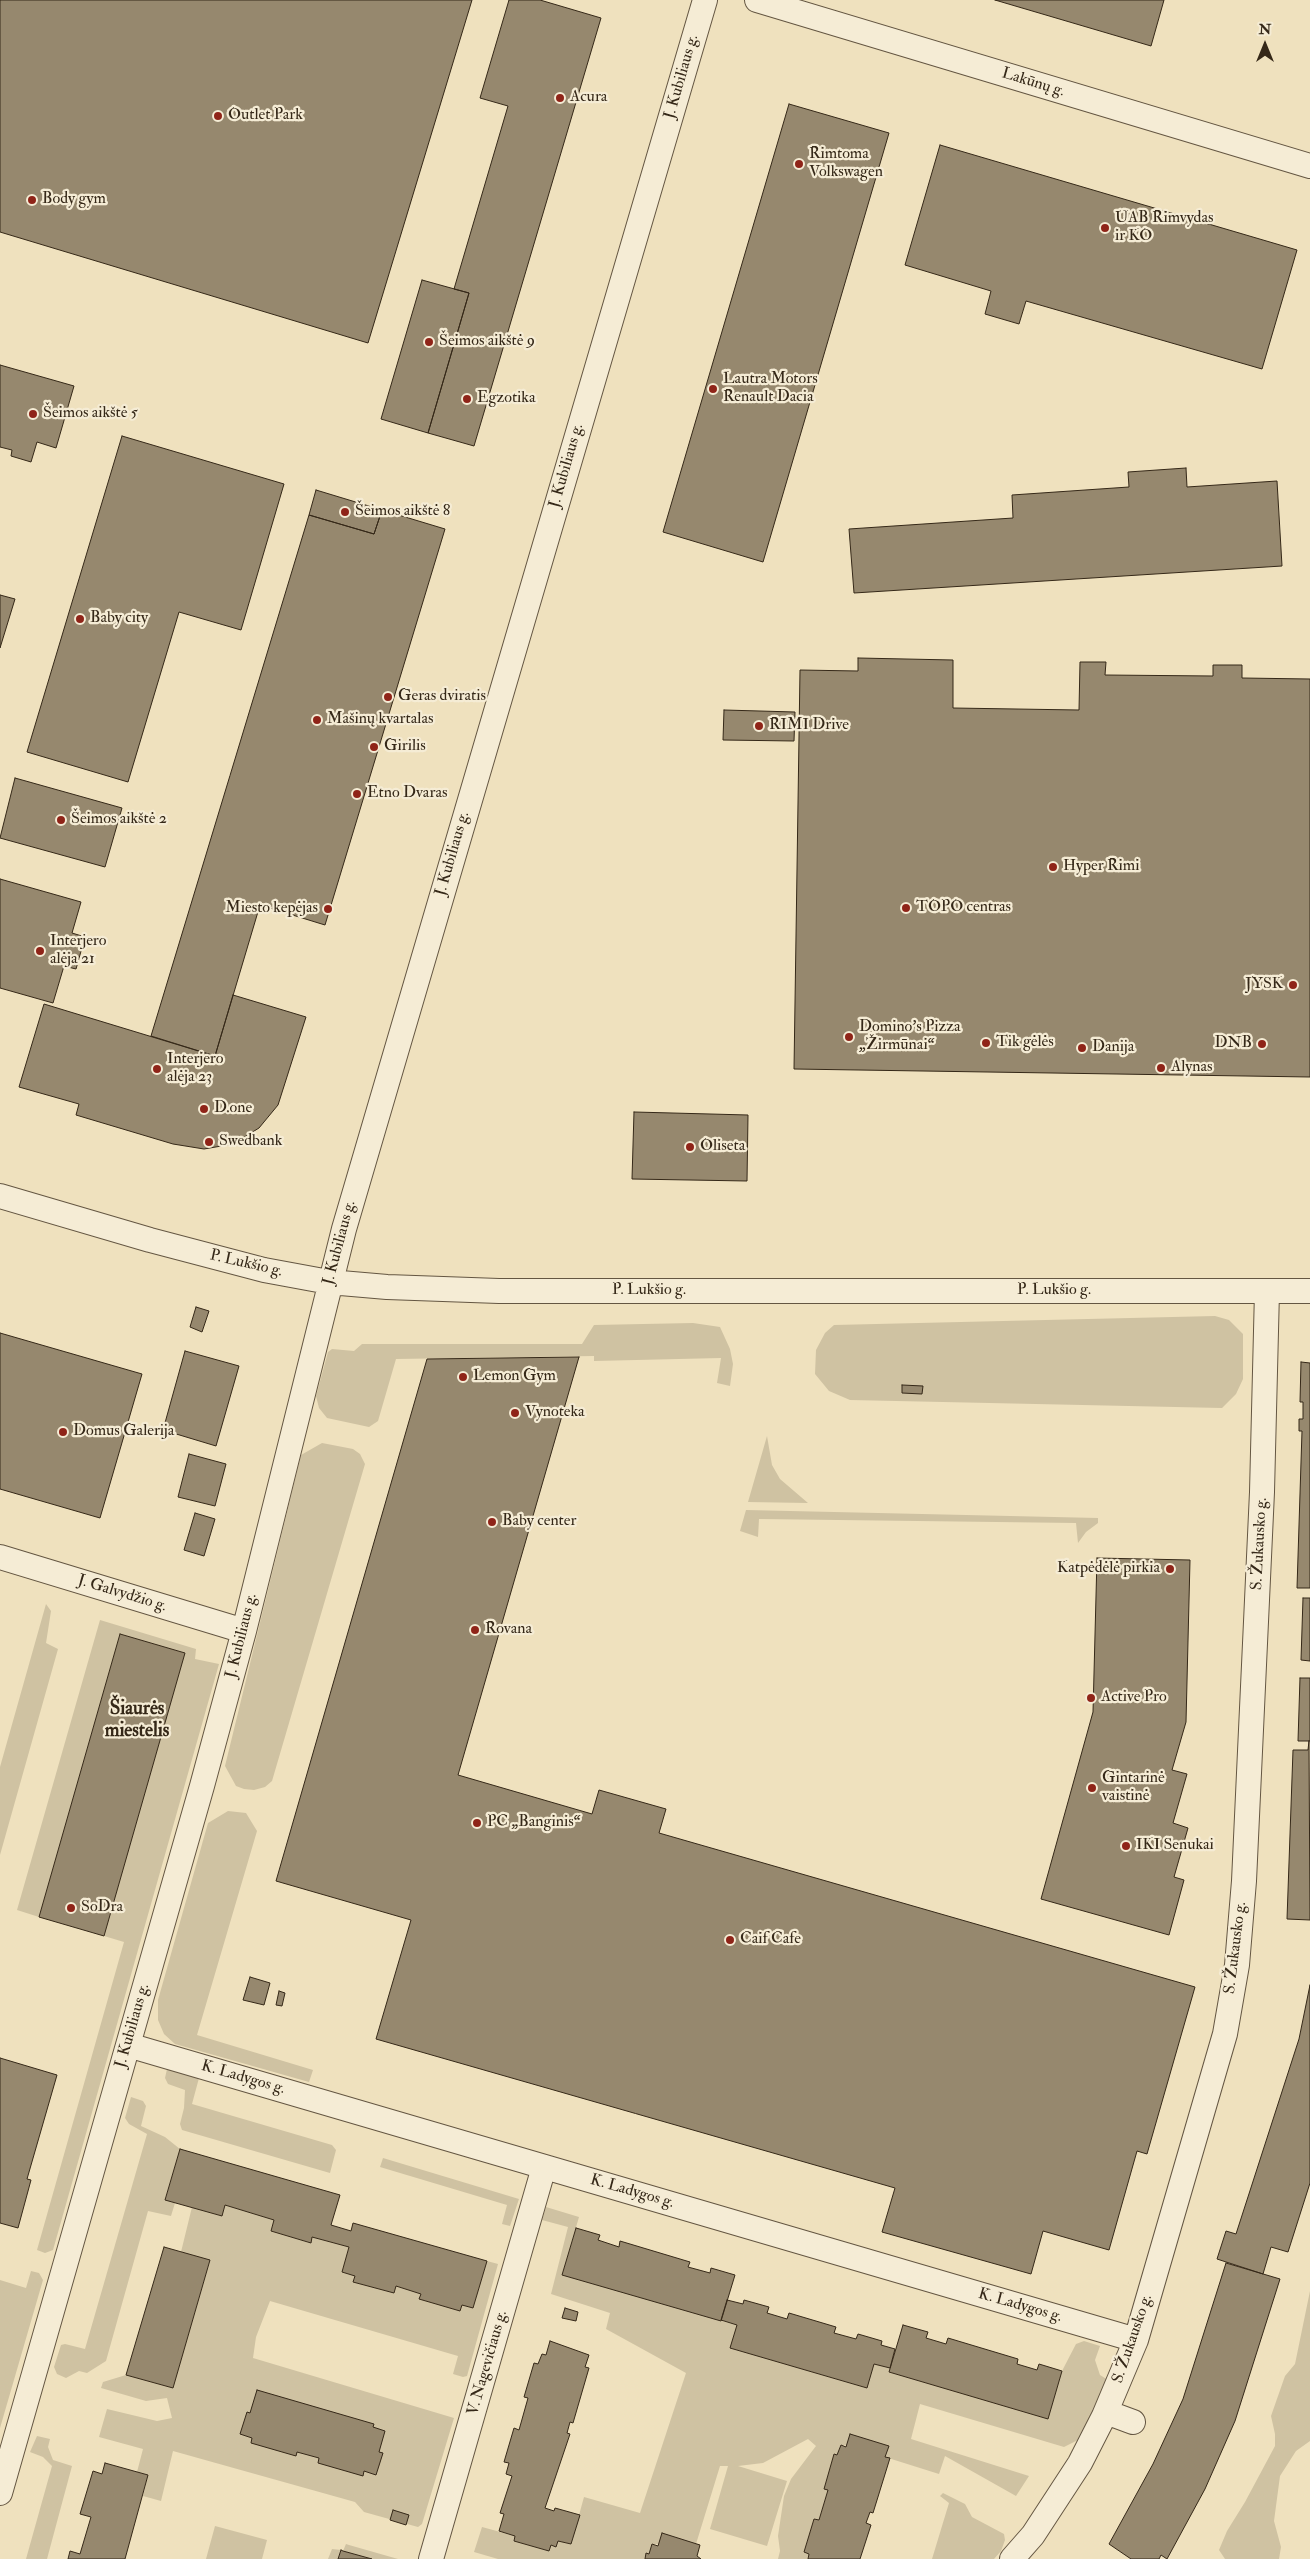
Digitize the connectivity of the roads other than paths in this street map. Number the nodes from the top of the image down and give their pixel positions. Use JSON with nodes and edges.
{"nodes":[{"id":1,"x":705,"y":0,"type":"edge"},
{"id":2,"x":757,"y":0,"type":"edge"},
{"id":3,"x":1310,"y":166,"type":"edge"},
{"id":4,"x":0,"y":1196,"type":"edge"},
{"id":5,"x":329,"y":1282,"type":"junction"},
{"id":6,"x":1267,"y":1291,"type":"junction"},
{"id":7,"x":1310,"y":1291,"type":"edge"},
{"id":8,"x":0,"y":1557,"type":"edge"},
{"id":9,"x":244,"y":1631,"type":"junction"},
{"id":10,"x":128,"y":2045,"type":"junction"},
{"id":11,"x":544,"y":2167,"type":"junction"},
{"id":12,"x":1136,"y":2340,"type":"junction"},
{"id":13,"x":1106,"y":2412,"type":"junction"},
{"id":14,"x":1139,"y":2425,"type":"dead end"},
{"id":15,"x":0,"y":2493,"type":"edge"},
{"id":16,"x":431,"y":2559,"type":"edge"},
{"id":17,"x":1012,"y":2559,"type":"edge"}],
"edges":[{"from":1,"to":5,"type":"street","name":"J. Kubiliaus g."},
{"from":2,"to":3,"type":"street","name":"Lakūnų g."},
{"from":4,"to":5,"type":"street","name":"P. Lukšio g."},
{"from":5,"to":6,"type":"street","name":"P. Lukšio g."},
{"from":5,"to":9,"type":"street","name":"J. Kubiliaus g."},
{"from":6,"to":7,"type":"street","name":"P. Lukšio g."},
{"from":6,"to":12,"type":"street","name":"S. Žukausko g."},
{"from":8,"to":9,"type":"street","name":"J. Galvydžio g."},
{"from":9,"to":10,"type":"street","name":"J. Kubiliaus g."},
{"from":10,"to":11,"type":"street","name":"K. Ladygos g."},
{"from":10,"to":15,"type":"street","name":"J. Kubiliaus g."},
{"from":11,"to":12,"type":"street","name":"K. Ladygos g."},
{"from":11,"to":16,"type":"street","name":"V. Nagevičiaus g."},
{"from":12,"to":13,"type":"street","name":"S. Žukausko g."},
{"from":13,"to":14,"type":"street"},
{"from":13,"to":17,"type":"street","name":"S. Žukausko g."}]}
